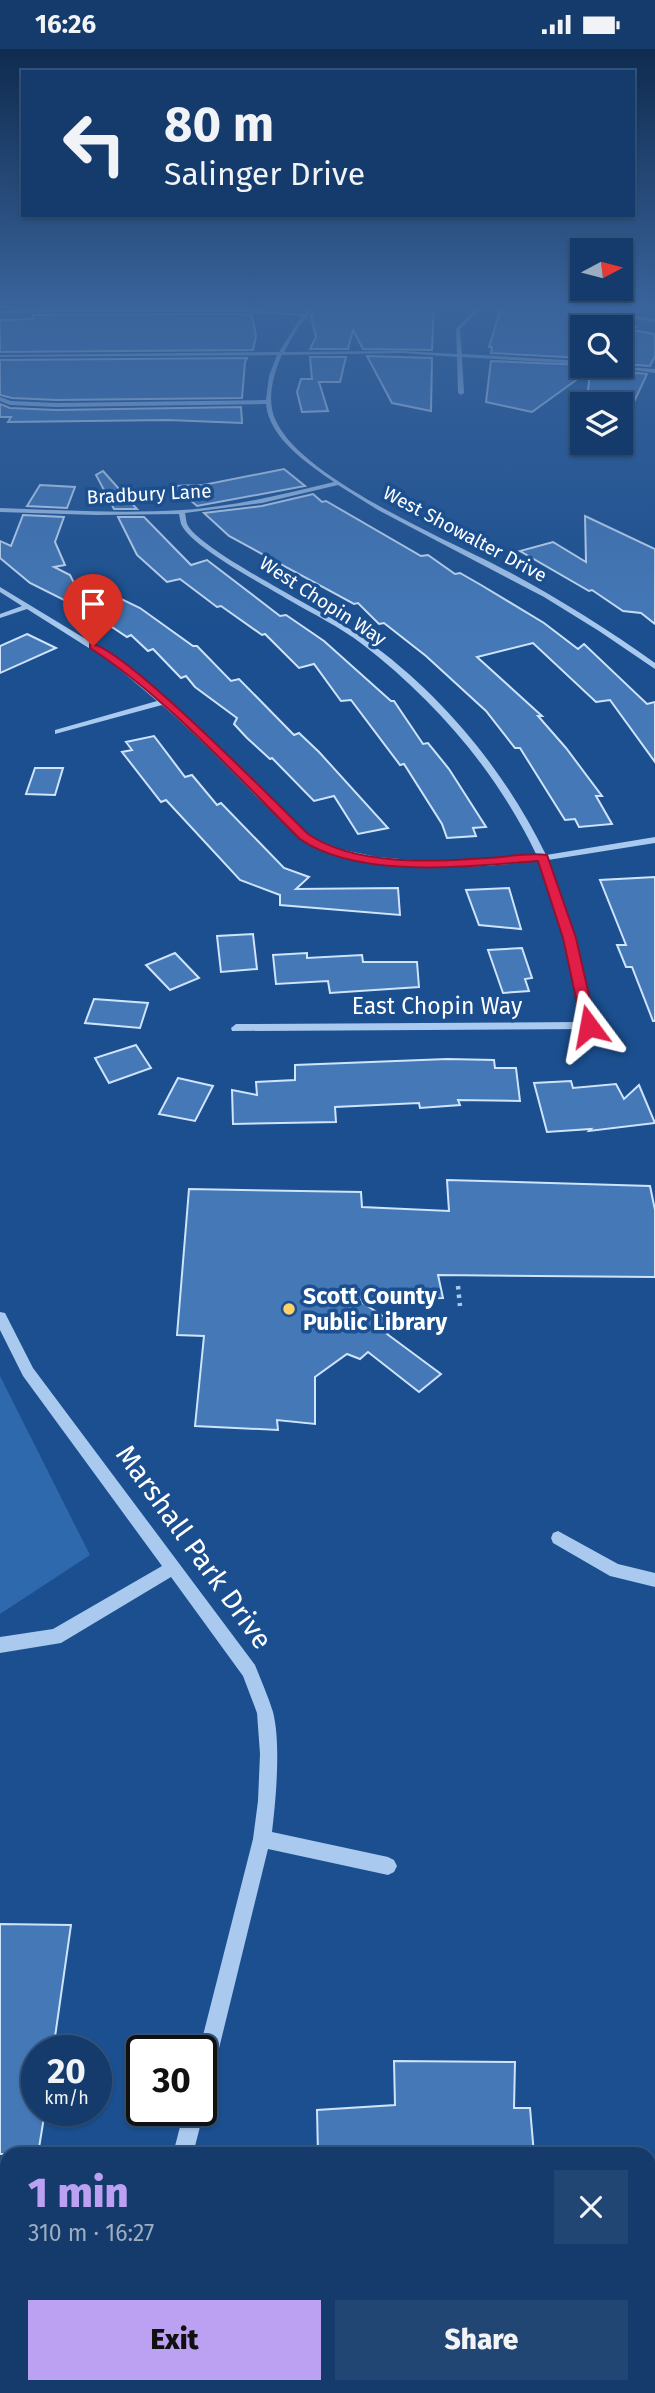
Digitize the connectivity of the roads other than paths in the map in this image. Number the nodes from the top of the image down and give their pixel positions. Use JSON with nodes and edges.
{"nodes":[{"id":1,"x":272,"y":413,"type":"edge"},
{"id":2,"x":339,"y":483,"type":"junction"},
{"id":3,"x":2,"y":512,"type":"edge"},
{"id":4,"x":182,"y":512,"type":"junction"},
{"id":5,"x":0,"y":589,"type":"edge"},
{"id":6,"x":28,"y":606,"type":"junction"},
{"id":7,"x":0,"y":616,"type":"edge"},
{"id":8,"x":655,"y":667,"type":"edge"},
{"id":9,"x":163,"y":702,"type":"junction"},
{"id":10,"x":58,"y":732,"type":"dead end"},
{"id":11,"x":655,"y":840,"type":"edge"},
{"id":12,"x":543,"y":857,"type":"junction"},
{"id":13,"x":236,"y":1028,"type":"dead end"},
{"id":14,"x":0,"y":1317,"type":"edge"},
{"id":15,"x":558,"y":1538,"type":"dead end"},
{"id":16,"x":173,"y":1568,"type":"junction"},
{"id":17,"x":655,"y":1580,"type":"edge"},
{"id":18,"x":0,"y":1645,"type":"edge"},
{"id":19,"x":262,"y":1839,"type":"junction"},
{"id":20,"x":388,"y":1866,"type":"dead end"},
{"id":21,"x":213,"y":2035,"type":"edge"},
{"id":22,"x":190,"y":2126,"type":"edge"},
{"id":23,"x":185,"y":2147,"type":"edge"}],
"edges":[{"from":1,"to":2,"type":"street","name":"West Showalter Drive"},
{"from":2,"to":4,"type":"street","name":"Bradbury Lane"},
{"from":2,"to":8,"type":"street","name":"West Showalter Drive"},
{"from":3,"to":4,"type":"street","name":"Bradbury Lane"},
{"from":4,"to":12,"type":"street","name":"West Chopin Way"},
{"from":5,"to":6,"type":"street"},
{"from":6,"to":7,"type":"street"},
{"from":6,"to":9,"type":"street"},
{"from":9,"to":10,"type":"street"},
{"from":9,"to":12,"type":"street"},
{"from":11,"to":12,"type":"street"},
{"from":12,"to":13,"type":"street","name":"East Chopin Way"},
{"from":14,"to":16,"type":"street","name":"Marshall Park Drive"},
{"from":15,"to":17,"type":"street"},
{"from":16,"to":18,"type":"street"},
{"from":16,"to":19,"type":"street","name":"Marshall Park Drive"},
{"from":19,"to":20,"type":"street"},
{"from":19,"to":21,"type":"street","name":"Marshall Park Drive"},
{"from":22,"to":23,"type":"street"}]}
